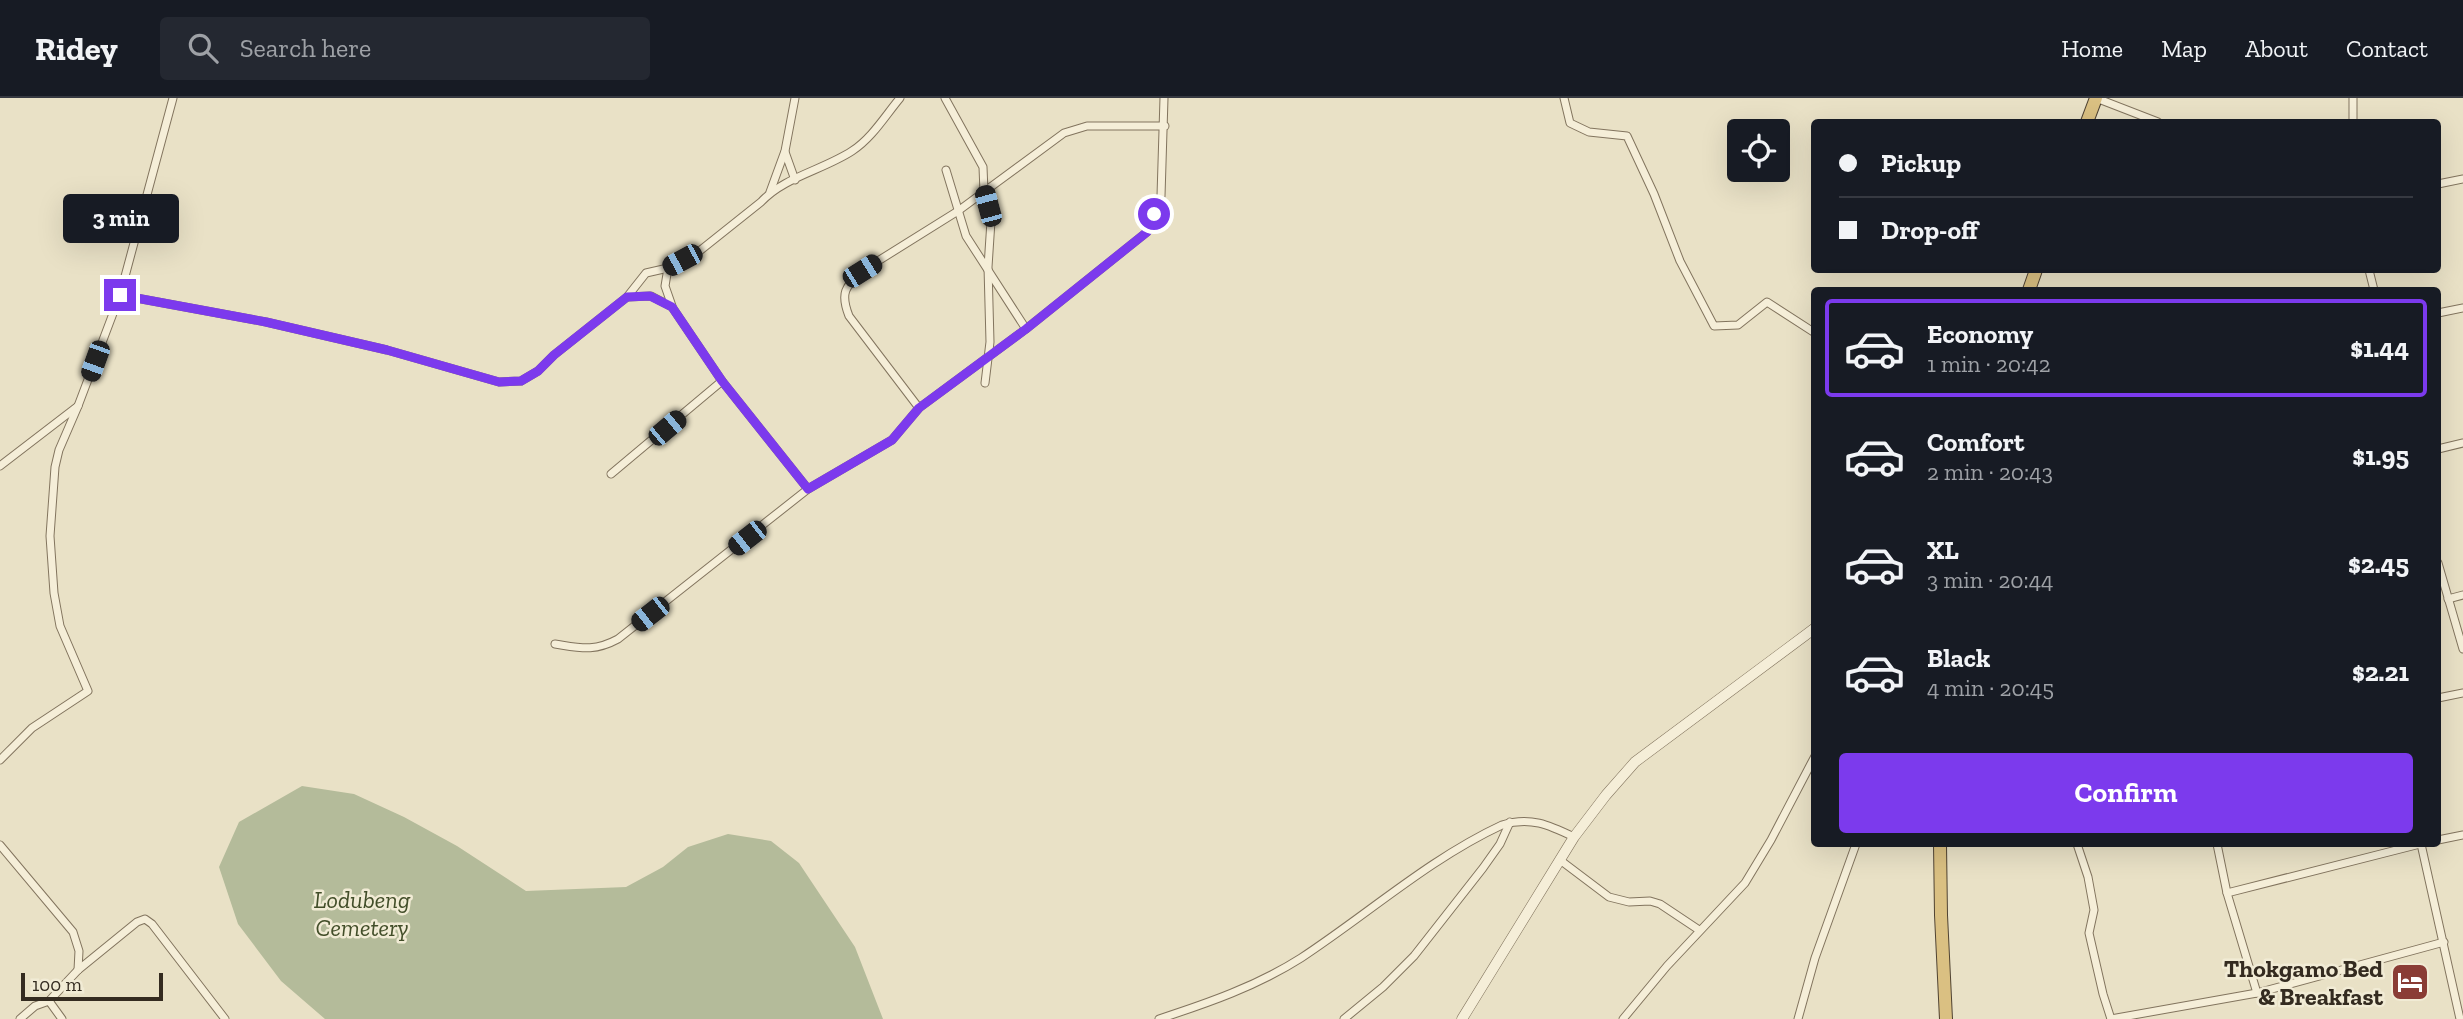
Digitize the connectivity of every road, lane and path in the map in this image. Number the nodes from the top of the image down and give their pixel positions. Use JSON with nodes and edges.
{"nodes":[{"id":1,"x":173,"y":98,"type":"edge"},
{"id":2,"x":795,"y":98,"type":"edge"},
{"id":3,"x":900,"y":98,"type":"edge"},
{"id":4,"x":945,"y":98,"type":"edge"},
{"id":5,"x":1164,"y":98,"type":"edge"},
{"id":6,"x":1564,"y":98,"type":"edge"},
{"id":7,"x":2096,"y":98,"type":"edge"},
{"id":8,"x":2353,"y":98,"type":"edge"},
{"id":9,"x":2088,"y":119,"type":"edge"},
{"id":10,"x":2150,"y":119,"type":"edge"},
{"id":11,"x":2353,"y":119,"type":"edge"},
{"id":12,"x":1165,"y":126,"type":"junction"},
{"id":13,"x":785,"y":151,"type":"junction"},
{"id":14,"x":946,"y":170,"type":"dead end"},
{"id":15,"x":2463,"y":179,"type":"edge"},
{"id":16,"x":795,"y":180,"type":"junction"},
{"id":17,"x":2441,"y":183,"type":"edge"},
{"id":18,"x":770,"y":192,"type":"junction"},
{"id":19,"x":984,"y":192,"type":"junction"},
{"id":20,"x":958,"y":211,"type":"junction"},
{"id":21,"x":988,"y":267,"type":"junction"},
{"id":22,"x":668,"y":268,"type":"junction"},
{"id":23,"x":120,"y":295,"type":"junction"},
{"id":24,"x":627,"y":297,"type":"junction"},
{"id":25,"x":672,"y":307,"type":"junction"},
{"id":26,"x":2463,"y":308,"type":"edge"},
{"id":27,"x":2441,"y":312,"type":"edge"},
{"id":28,"x":1026,"y":329,"type":"junction"},
{"id":29,"x":1811,"y":330,"type":"edge"},
{"id":30,"x":988,"y":357,"type":"junction"},
{"id":31,"x":722,"y":381,"type":"junction"},
{"id":32,"x":985,"y":383,"type":"dead end"},
{"id":33,"x":78,"y":405,"type":"junction"},
{"id":34,"x":919,"y":408,"type":"junction"},
{"id":35,"x":2463,"y":443,"type":"edge"},
{"id":36,"x":2441,"y":448,"type":"edge"},
{"id":37,"x":0,"y":466,"type":"edge"},
{"id":38,"x":611,"y":474,"type":"dead end"},
{"id":39,"x":808,"y":489,"type":"junction"},
{"id":40,"x":2441,"y":574,"type":"edge"},
{"id":41,"x":2463,"y":595,"type":"edge"},
{"id":42,"x":2448,"y":599,"type":"junction"},
{"id":43,"x":1811,"y":631,"type":"edge"},
{"id":44,"x":555,"y":644,"type":"dead end"},
{"id":45,"x":2463,"y":649,"type":"edge"},
{"id":46,"x":2463,"y":694,"type":"edge"},
{"id":47,"x":2441,"y":698,"type":"edge"},
{"id":48,"x":0,"y":760,"type":"edge"},
{"id":49,"x":1811,"y":764,"type":"edge"},
{"id":50,"x":1510,"y":822,"type":"junction"},
{"id":51,"x":2463,"y":835,"type":"edge"},
{"id":52,"x":1574,"y":837,"type":"junction"},
{"id":53,"x":2441,"y":839,"type":"edge"},
{"id":54,"x":0,"y":845,"type":"edge"},
{"id":55,"x":1855,"y":847,"type":"edge"},
{"id":56,"x":1940,"y":847,"type":"edge"},
{"id":57,"x":2078,"y":847,"type":"edge"},
{"id":58,"x":2218,"y":847,"type":"edge"},
{"id":59,"x":2409,"y":847,"type":"edge"},
{"id":60,"x":2422,"y":847,"type":"edge"},
{"id":61,"x":1560,"y":860,"type":"junction"},
{"id":62,"x":2227,"y":893,"type":"junction"},
{"id":63,"x":1699,"y":930,"type":"junction"},
{"id":64,"x":2444,"y":942,"type":"junction"},
{"id":65,"x":78,"y":970,"type":"junction"},
{"id":66,"x":2257,"y":993,"type":"junction"},
{"id":67,"x":49,"y":1001,"type":"junction"},
{"id":68,"x":20,"y":1019,"type":"edge"},
{"id":69,"x":62,"y":1019,"type":"edge"},
{"id":70,"x":225,"y":1019,"type":"edge"},
{"id":71,"x":1159,"y":1019,"type":"edge"},
{"id":72,"x":1344,"y":1019,"type":"edge"},
{"id":73,"x":1462,"y":1019,"type":"edge"},
{"id":74,"x":1623,"y":1019,"type":"edge"},
{"id":75,"x":1798,"y":1019,"type":"edge"},
{"id":76,"x":1946,"y":1019,"type":"edge"},
{"id":77,"x":2111,"y":1019,"type":"edge"},
{"id":78,"x":2460,"y":1019,"type":"edge"}],
"edges":[{"from":1,"to":23,"type":"street"},
{"from":2,"to":13,"type":"street"},
{"from":3,"to":16,"type":"street"},
{"from":4,"to":19,"type":"street"},
{"from":5,"to":12,"type":"street"},
{"from":6,"to":29,"type":"street"},
{"from":7,"to":9,"type":"highway"},
{"from":7,"to":10,"type":"street"},
{"from":8,"to":11,"type":"street"},
{"from":12,"to":19,"type":"street"},
{"from":12,"to":28,"type":"street"},
{"from":13,"to":16,"type":"street"},
{"from":13,"to":18,"type":"street"},
{"from":14,"to":20,"type":"street"},
{"from":15,"to":17,"type":"street"},
{"from":16,"to":18,"type":"street"},
{"from":18,"to":22,"type":"street"},
{"from":19,"to":20,"type":"street"},
{"from":19,"to":21,"type":"street"},
{"from":20,"to":21,"type":"street"},
{"from":20,"to":34,"type":"street"},
{"from":21,"to":28,"type":"street"},
{"from":21,"to":30,"type":"street"},
{"from":22,"to":24,"type":"street"},
{"from":22,"to":25,"type":"street"},
{"from":23,"to":24,"type":"street"},
{"from":23,"to":33,"type":"street"},
{"from":24,"to":25,"type":"street"},
{"from":25,"to":31,"type":"street"},
{"from":26,"to":27,"type":"street"},
{"from":28,"to":30,"type":"street"},
{"from":30,"to":32,"type":"street"},
{"from":30,"to":34,"type":"street"},
{"from":31,"to":38,"type":"street"},
{"from":31,"to":39,"type":"street"},
{"from":33,"to":37,"type":"street"},
{"from":33,"to":48,"type":"street"},
{"from":34,"to":39,"type":"street"},
{"from":35,"to":36,"type":"street"},
{"from":39,"to":44,"type":"street"},
{"from":40,"to":42,"type":"street"},
{"from":41,"to":42,"type":"street"},
{"from":42,"to":45,"type":"street"},
{"from":43,"to":52,"type":"street"},
{"from":46,"to":47,"type":"street"},
{"from":49,"to":63,"type":"street"},
{"from":50,"to":52,"type":"street"},
{"from":50,"to":71,"type":"street"},
{"from":50,"to":72,"type":"street"},
{"from":51,"to":53,"type":"street"},
{"from":52,"to":61,"type":"street"},
{"from":54,"to":65,"type":"street"},
{"from":55,"to":75,"type":"street"},
{"from":56,"to":76,"type":"highway"},
{"from":57,"to":77,"type":"street"},
{"from":58,"to":62,"type":"street"},
{"from":59,"to":62,"type":"street"},
{"from":60,"to":64,"type":"street"},
{"from":61,"to":63,"type":"street"},
{"from":61,"to":73,"type":"street"},
{"from":62,"to":66,"type":"street"},
{"from":63,"to":74,"type":"street"},
{"from":64,"to":66,"type":"street"},
{"from":64,"to":78,"type":"street"},
{"from":65,"to":67,"type":"street"},
{"from":65,"to":70,"type":"street"},
{"from":66,"to":77,"type":"street"},
{"from":67,"to":68,"type":"street"},
{"from":67,"to":69,"type":"street"}]}
